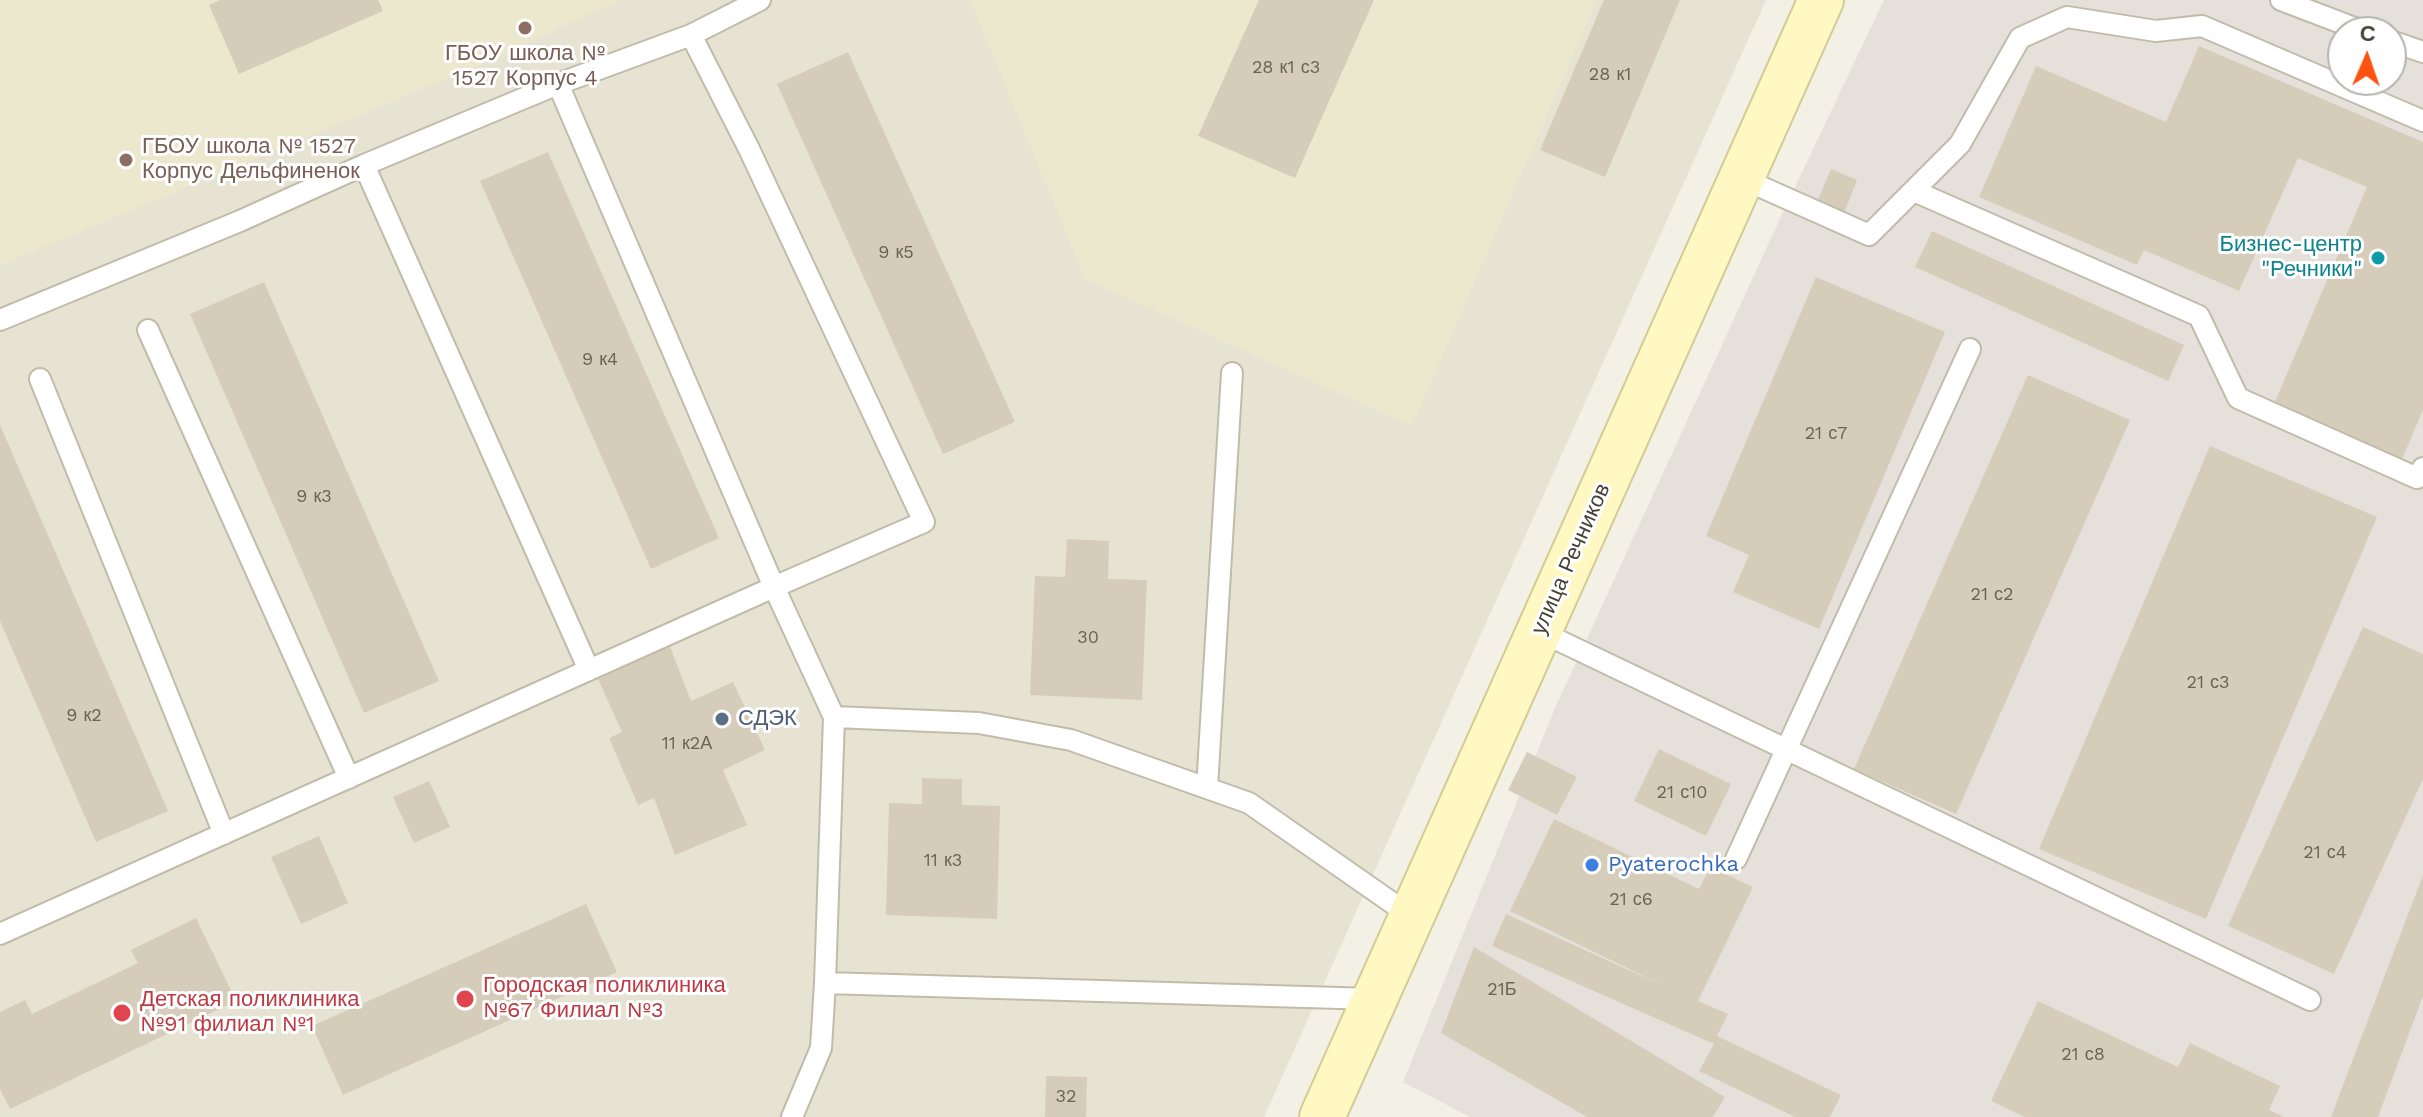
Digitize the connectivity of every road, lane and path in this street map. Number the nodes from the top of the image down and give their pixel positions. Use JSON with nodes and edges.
{"nodes":[{"id":1,"x":760,"y":0,"type":"edge"},
{"id":2,"x":1821,"y":0,"type":"edge"},
{"id":3,"x":2281,"y":0,"type":"edge"},
{"id":4,"x":2327,"y":18,"type":"edge"},
{"id":5,"x":691,"y":35,"type":"junction"},
{"id":6,"x":558,"y":84,"type":"junction"},
{"id":7,"x":2423,"y":121,"type":"edge"},
{"id":8,"x":364,"y":165,"type":"junction"},
{"id":9,"x":1741,"y":178,"type":"junction"},
{"id":10,"x":1914,"y":191,"type":"junction"},
{"id":11,"x":0,"y":320,"type":"edge"},
{"id":12,"x":148,"y":330,"type":"dead end"},
{"id":13,"x":1970,"y":349,"type":"dead end"},
{"id":14,"x":1232,"y":373,"type":"dead end"},
{"id":15,"x":40,"y":379,"type":"dead end"},
{"id":16,"x":2423,"y":468,"type":"edge"},
{"id":17,"x":774,"y":587,"type":"junction"},
{"id":18,"x":1539,"y":631,"type":"junction"},
{"id":19,"x":589,"y":670,"type":"junction"},
{"id":20,"x":834,"y":717,"type":"junction"},
{"id":21,"x":1786,"y":749,"type":"junction"},
{"id":22,"x":349,"y":778,"type":"junction"},
{"id":23,"x":1207,"y":788,"type":"junction"},
{"id":24,"x":224,"y":834,"type":"junction"},
{"id":25,"x":1736,"y":859,"type":"dead end"},
{"id":26,"x":1411,"y":916,"type":"junction"},
{"id":27,"x":0,"y":934,"type":"edge"},
{"id":28,"x":825,"y":983,"type":"junction"},
{"id":29,"x":1374,"y":999,"type":"junction"},
{"id":30,"x":2310,"y":1000,"type":"dead end"},
{"id":31,"x":792,"y":1117,"type":"edge"},
{"id":32,"x":1322,"y":1117,"type":"edge"}],
"edges":[{"from":1,"to":5,"type":"lane"},
{"from":2,"to":9,"type":"street","name":"улица Речников"},
{"from":3,"to":4,"type":"lane"},
{"from":5,"to":6,"type":"lane"},
{"from":5,"to":17,"type":"lane"},
{"from":6,"to":8,"type":"lane"},
{"from":6,"to":17,"type":"lane"},
{"from":7,"to":10,"type":"lane"},
{"from":8,"to":11,"type":"lane"},
{"from":8,"to":19,"type":"lane"},
{"from":9,"to":10,"type":"lane"},
{"from":9,"to":18,"type":"street","name":"улица Речников"},
{"from":10,"to":16,"type":"lane"},
{"from":12,"to":22,"type":"lane"},
{"from":13,"to":21,"type":"lane"},
{"from":14,"to":23,"type":"lane"},
{"from":15,"to":24,"type":"lane"},
{"from":17,"to":19,"type":"lane"},
{"from":17,"to":20,"type":"lane"},
{"from":18,"to":21,"type":"lane"},
{"from":18,"to":26,"type":"street","name":"улица Речников"},
{"from":19,"to":22,"type":"lane"},
{"from":20,"to":23,"type":"lane"},
{"from":20,"to":28,"type":"lane"},
{"from":21,"to":25,"type":"lane"},
{"from":21,"to":30,"type":"lane"},
{"from":22,"to":24,"type":"lane"},
{"from":23,"to":26,"type":"lane"},
{"from":24,"to":27,"type":"lane"},
{"from":26,"to":29,"type":"street","name":"улица Речников"},
{"from":28,"to":29,"type":"lane"},
{"from":28,"to":31,"type":"lane"},
{"from":29,"to":32,"type":"street","name":"улица Речников"}]}
